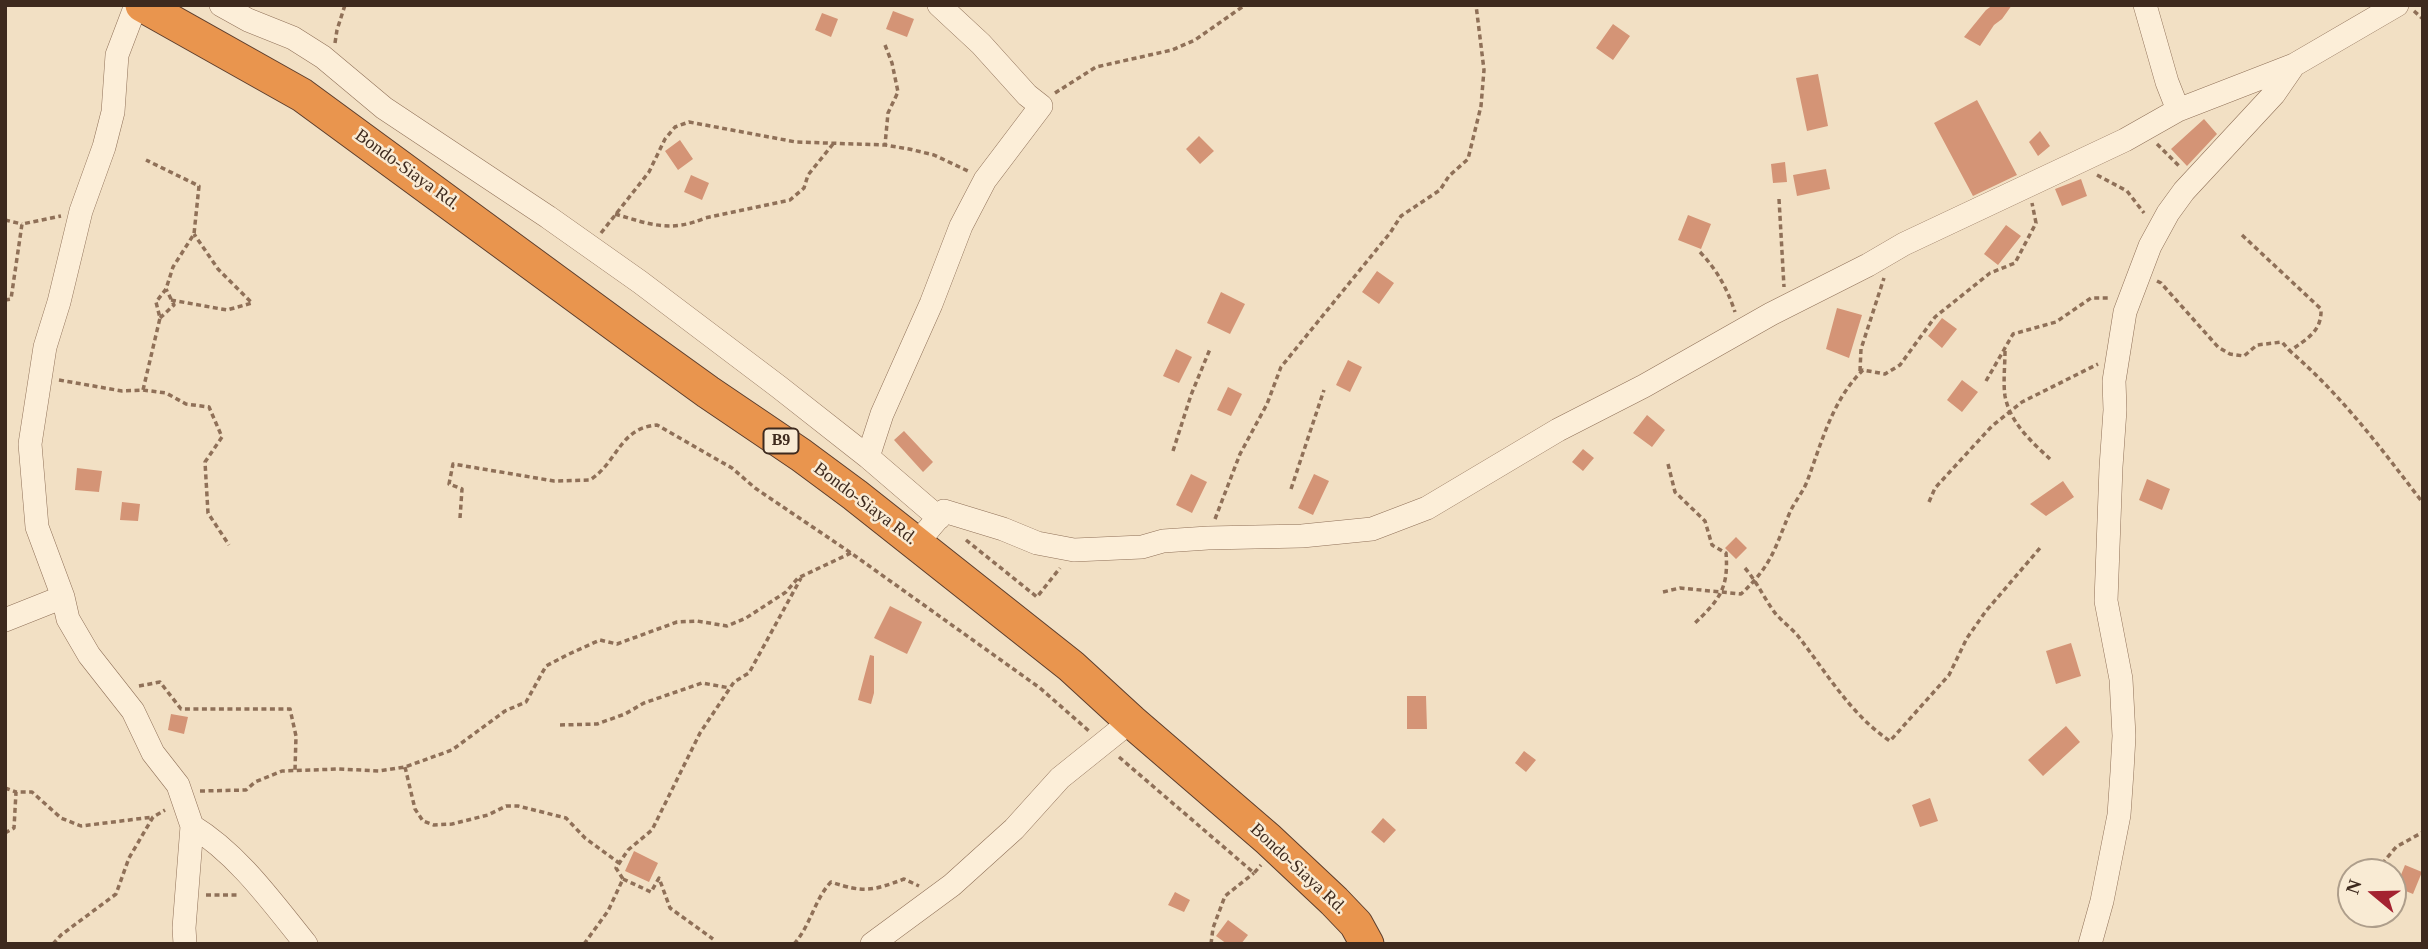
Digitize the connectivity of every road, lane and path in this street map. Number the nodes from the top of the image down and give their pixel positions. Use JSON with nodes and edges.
{"nodes":[{"id":1,"x":135,"y":5,"type":"edge"},
{"id":2,"x":142,"y":5,"type":"edge"},
{"id":3,"x":221,"y":5,"type":"edge"},
{"id":4,"x":345,"y":5,"type":"edge"},
{"id":5,"x":939,"y":5,"type":"edge"},
{"id":6,"x":1245,"y":5,"type":"edge"},
{"id":7,"x":1476,"y":5,"type":"edge"},
{"id":8,"x":2145,"y":5,"type":"edge"},
{"id":9,"x":2397,"y":5,"type":"edge"},
{"id":10,"x":885,"y":45,"type":"dead end"},
{"id":11,"x":2294,"y":65,"type":"junction"},
{"id":12,"x":332,"y":66,"type":"junction"},
{"id":13,"x":1041,"y":106,"type":"junction"},
{"id":14,"x":2178,"y":110,"type":"junction"},
{"id":15,"x":2147,"y":128,"type":"junction"},
{"id":16,"x":833,"y":144,"type":"junction"},
{"id":17,"x":885,"y":145,"type":"junction"},
{"id":18,"x":146,"y":160,"type":"dead end"},
{"id":19,"x":2075,"y":164,"type":"junction"},
{"id":20,"x":985,"y":180,"type":"junction"},
{"id":21,"x":2193,"y":183,"type":"junction"},
{"id":22,"x":2029,"y":185,"type":"junction"},
{"id":23,"x":1779,"y":199,"type":"dead end"},
{"id":24,"x":81,"y":211,"type":"junction"},
{"id":25,"x":615,"y":214,"type":"junction"},
{"id":26,"x":5,"y":220,"type":"edge"},
{"id":27,"x":22,"y":224,"type":"junction"},
{"id":28,"x":194,"y":234,"type":"junction"},
{"id":29,"x":2242,"y":235,"type":"dead end"},
{"id":30,"x":2150,"y":246,"type":"junction"},
{"id":31,"x":590,"y":248,"type":"junction"},
{"id":32,"x":1891,"y":251,"type":"junction"},
{"id":33,"x":1700,"y":252,"type":"dead end"},
{"id":34,"x":2138,"y":278,"type":"junction"},
{"id":35,"x":166,"y":289,"type":"junction"},
{"id":36,"x":5,"y":300,"type":"edge"},
{"id":37,"x":171,"y":300,"type":"junction"},
{"id":38,"x":2128,"y":305,"type":"junction"},
{"id":39,"x":1785,"y":307,"type":"junction"},
{"id":40,"x":160,"y":318,"type":"junction"},
{"id":41,"x":1742,"y":330,"type":"junction"},
{"id":42,"x":1210,"y":349,"type":"dead end"},
{"id":43,"x":2004,"y":349,"type":"junction"},
{"id":44,"x":2290,"y":351,"type":"junction"},
{"id":45,"x":2117,"y":360,"type":"junction"},
{"id":46,"x":40,"y":373,"type":"junction"},
{"id":47,"x":1860,"y":373,"type":"junction"},
{"id":48,"x":1986,"y":381,"type":"dead end"},
{"id":49,"x":144,"y":390,"type":"junction"},
{"id":50,"x":1324,"y":390,"type":"dead end"},
{"id":51,"x":2011,"y":411,"type":"junction"},
{"id":52,"x":1173,"y":451,"type":"dead end"},
{"id":53,"x":868,"y":457,"type":"junction"},
{"id":54,"x":2050,"y":459,"type":"dead end"},
{"id":55,"x":1668,"y":464,"type":"dead end"},
{"id":56,"x":1291,"y":489,"type":"dead end"},
{"id":57,"x":1929,"y":502,"type":"dead end"},
{"id":58,"x":2423,"y":503,"type":"edge"},
{"id":59,"x":460,"y":518,"type":"dead end"},
{"id":60,"x":939,"y":518,"type":"junction"},
{"id":61,"x":1208,"y":538,"type":"junction"},
{"id":62,"x":917,"y":543,"type":"junction"},
{"id":63,"x":229,"y":545,"type":"dead end"},
{"id":64,"x":2040,"y":548,"type":"dead end"},
{"id":65,"x":1074,"y":550,"type":"junction"},
{"id":66,"x":851,"y":553,"type":"junction"},
{"id":67,"x":1745,"y":568,"type":"dead end"},
{"id":68,"x":802,"y":576,"type":"junction"},
{"id":69,"x":1756,"y":580,"type":"junction"},
{"id":70,"x":1663,"y":592,"type":"dead end"},
{"id":71,"x":1721,"y":593,"type":"junction"},
{"id":72,"x":63,"y":597,"type":"junction"},
{"id":73,"x":5,"y":620,"type":"edge"},
{"id":74,"x":1692,"y":625,"type":"dead end"},
{"id":75,"x":730,"y":688,"type":"junction"},
{"id":76,"x":117,"y":691,"type":"junction"},
{"id":77,"x":1130,"y":721,"type":"junction"},
{"id":78,"x":560,"y":725,"type":"dead end"},
{"id":79,"x":1103,"y":743,"type":"junction"},
{"id":80,"x":405,"y":767,"type":"junction"},
{"id":81,"x":295,"y":770,"type":"junction"},
{"id":82,"x":5,"y":788,"type":"edge"},
{"id":83,"x":16,"y":792,"type":"junction"},
{"id":84,"x":182,"y":797,"type":"junction"},
{"id":85,"x":153,"y":817,"type":"junction"},
{"id":86,"x":192,"y":826,"type":"junction"},
{"id":87,"x":2423,"y":832,"type":"edge"},
{"id":88,"x":5,"y":833,"type":"edge"},
{"id":89,"x":1277,"y":848,"type":"junction"},
{"id":90,"x":2387,"y":858,"type":"edge"},
{"id":91,"x":619,"y":863,"type":"junction"},
{"id":92,"x":1254,"y":873,"type":"junction"},
{"id":93,"x":623,"y":880,"type":"junction"},
{"id":94,"x":919,"y":886,"type":"dead end"},
{"id":95,"x":261,"y":888,"type":"junction"},
{"id":96,"x":187,"y":892,"type":"junction"},
{"id":97,"x":713,"y":939,"type":"dead end"},
{"id":98,"x":53,"y":944,"type":"edge"},
{"id":99,"x":184,"y":944,"type":"edge"},
{"id":100,"x":306,"y":944,"type":"edge"},
{"id":101,"x":584,"y":944,"type":"edge"},
{"id":102,"x":794,"y":944,"type":"edge"},
{"id":103,"x":872,"y":944,"type":"edge"},
{"id":104,"x":1211,"y":944,"type":"edge"},
{"id":105,"x":1367,"y":944,"type":"edge"},
{"id":106,"x":2090,"y":944,"type":"edge"}],
"edges":[{"from":1,"to":24,"type":"street"},
{"from":2,"to":62,"type":"highway","name":"Bondo-Siaya Rd.","number":"B9"},
{"from":3,"to":12,"type":"street"},
{"from":4,"to":12,"type":"path"},
{"from":5,"to":13,"type":"street"},
{"from":6,"to":13,"type":"path"},
{"from":7,"to":61,"type":"path"},
{"from":8,"to":14,"type":"street"},
{"from":9,"to":11,"type":"street"},
{"from":10,"to":17,"type":"path"},
{"from":11,"to":14,"type":"street"},
{"from":11,"to":21,"type":"street"},
{"from":12,"to":31,"type":"street"},
{"from":13,"to":20,"type":"street"},
{"from":14,"to":15,"type":"street"},
{"from":15,"to":19,"type":"street"},
{"from":15,"to":21,"type":"path"},
{"from":16,"to":17,"type":"path"},
{"from":16,"to":25,"type":"path"},
{"from":16,"to":25,"type":"path"},
{"from":17,"to":20,"type":"path"},
{"from":18,"to":28,"type":"path"},
{"from":19,"to":22,"type":"street"},
{"from":19,"to":30,"type":"path"},
{"from":20,"to":53,"type":"street"},
{"from":21,"to":30,"type":"street"},
{"from":22,"to":32,"type":"street"},
{"from":22,"to":47,"type":"path"},
{"from":23,"to":39,"type":"path"},
{"from":24,"to":27,"type":"path"},
{"from":24,"to":46,"type":"street"},
{"from":25,"to":31,"type":"path"},
{"from":26,"to":27,"type":"path"},
{"from":27,"to":36,"type":"path"},
{"from":28,"to":35,"type":"path"},
{"from":28,"to":37,"type":"path"},
{"from":29,"to":44,"type":"path"},
{"from":30,"to":34,"type":"street"},
{"from":31,"to":53,"type":"street"},
{"from":32,"to":39,"type":"street"},
{"from":32,"to":47,"type":"path"},
{"from":33,"to":41,"type":"path"},
{"from":34,"to":38,"type":"street"},
{"from":34,"to":44,"type":"path"},
{"from":35,"to":37,"type":"path"},
{"from":35,"to":40,"type":"path"},
{"from":37,"to":40,"type":"path"},
{"from":38,"to":43,"type":"path"},
{"from":38,"to":45,"type":"street"},
{"from":39,"to":41,"type":"street"},
{"from":40,"to":49,"type":"path"},
{"from":41,"to":61,"type":"street"},
{"from":42,"to":52,"type":"path"},
{"from":43,"to":48,"type":"path"},
{"from":43,"to":51,"type":"path"},
{"from":44,"to":58,"type":"path"},
{"from":45,"to":51,"type":"path"},
{"from":45,"to":106,"type":"street"},
{"from":46,"to":49,"type":"path"},
{"from":46,"to":72,"type":"street"},
{"from":47,"to":69,"type":"path"},
{"from":49,"to":63,"type":"path"},
{"from":50,"to":56,"type":"path"},
{"from":51,"to":54,"type":"path"},
{"from":51,"to":57,"type":"path"},
{"from":53,"to":60,"type":"street"},
{"from":55,"to":71,"type":"path"},
{"from":59,"to":66,"type":"path"},
{"from":60,"to":62,"type":"street"},
{"from":60,"to":65,"type":"street"},
{"from":60,"to":65,"type":"path"},
{"from":61,"to":65,"type":"street"},
{"from":62,"to":77,"type":"highway","name":"Bondo-Siaya Rd.","number":"B9"},
{"from":64,"to":69,"type":"path"},
{"from":66,"to":68,"type":"path"},
{"from":66,"to":79,"type":"path"},
{"from":67,"to":69,"type":"path"},
{"from":68,"to":75,"type":"path"},
{"from":68,"to":80,"type":"path"},
{"from":69,"to":71,"type":"path"},
{"from":70,"to":71,"type":"path"},
{"from":71,"to":74,"type":"path"},
{"from":72,"to":73,"type":"street"},
{"from":72,"to":76,"type":"street"},
{"from":75,"to":78,"type":"path"},
{"from":75,"to":91,"type":"path"},
{"from":76,"to":81,"type":"path"},
{"from":76,"to":84,"type":"street"},
{"from":77,"to":79,"type":"street"},
{"from":77,"to":89,"type":"highway","name":"Bondo-Siaya Rd.","number":"B9"},
{"from":79,"to":92,"type":"path"},
{"from":79,"to":103,"type":"street"},
{"from":80,"to":81,"type":"path"},
{"from":80,"to":91,"type":"path"},
{"from":81,"to":84,"type":"path"},
{"from":82,"to":83,"type":"path"},
{"from":83,"to":85,"type":"path"},
{"from":83,"to":88,"type":"path"},
{"from":84,"to":85,"type":"path"},
{"from":84,"to":86,"type":"street"},
{"from":85,"to":98,"type":"path"},
{"from":86,"to":95,"type":"street"},
{"from":86,"to":96,"type":"street"},
{"from":87,"to":90,"type":"path"},
{"from":89,"to":92,"type":"path"},
{"from":89,"to":105,"type":"highway","name":"Bondo-Siaya Rd.","number":"B9"},
{"from":91,"to":93,"type":"path"},
{"from":92,"to":104,"type":"path"},
{"from":93,"to":97,"type":"path"},
{"from":93,"to":101,"type":"path"},
{"from":94,"to":102,"type":"path"},
{"from":95,"to":96,"type":"path"},
{"from":95,"to":100,"type":"street"},
{"from":96,"to":99,"type":"street"}]}
